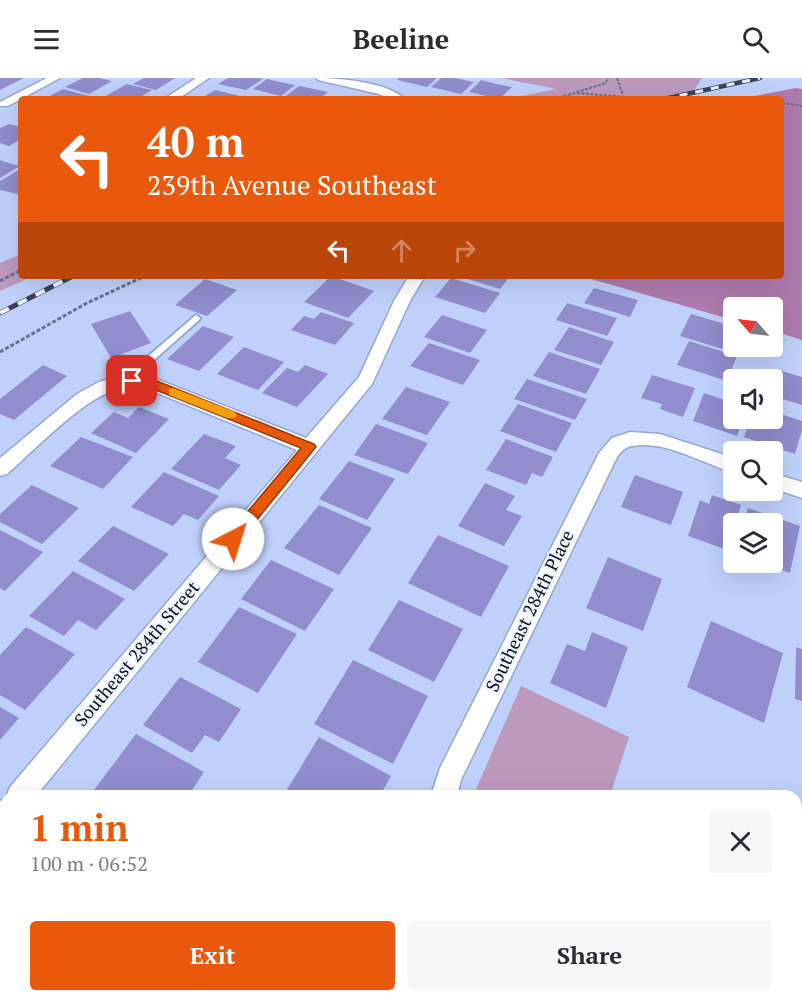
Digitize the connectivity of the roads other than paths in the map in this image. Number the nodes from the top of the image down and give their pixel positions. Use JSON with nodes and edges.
{"nodes":[{"id":1,"x":55,"y":78,"type":"edge"},
{"id":2,"x":204,"y":78,"type":"edge"},
{"id":3,"x":322,"y":78,"type":"edge"},
{"id":4,"x":175,"y":96,"type":"edge"},
{"id":5,"x":393,"y":96,"type":"edge"},
{"id":6,"x":2,"y":103,"type":"edge"},
{"id":7,"x":18,"y":108,"type":"edge"},
{"id":8,"x":415,"y":279,"type":"edge"},
{"id":9,"x":196,"y":318,"type":"dead end"},
{"id":10,"x":125,"y":381,"type":"junction"},
{"id":11,"x":309,"y":447,"type":"junction"},
{"id":12,"x":723,"y":462,"type":"edge"},
{"id":13,"x":0,"y":469,"type":"edge"},
{"id":14,"x":783,"y":484,"type":"edge"},
{"id":15,"x":802,"y":490,"type":"edge"},
{"id":16,"x":24,"y":790,"type":"edge"},
{"id":17,"x":446,"y":790,"type":"edge"}],
"edges":[{"from":1,"to":6,"type":"street"},
{"from":2,"to":4,"type":"street"},
{"from":3,"to":5,"type":"street"},
{"from":6,"to":7,"type":"street"},
{"from":8,"to":11,"type":"street","name":"Southeast 284th Street"},
{"from":9,"to":10,"type":"lane"},
{"from":10,"to":11,"type":"street"},
{"from":10,"to":13,"type":"street"},
{"from":11,"to":16,"type":"street","name":"Southeast 284th Street"},
{"from":12,"to":17,"type":"street","name":"Southeast 284th Place"},
{"from":14,"to":15,"type":"street"}]}
